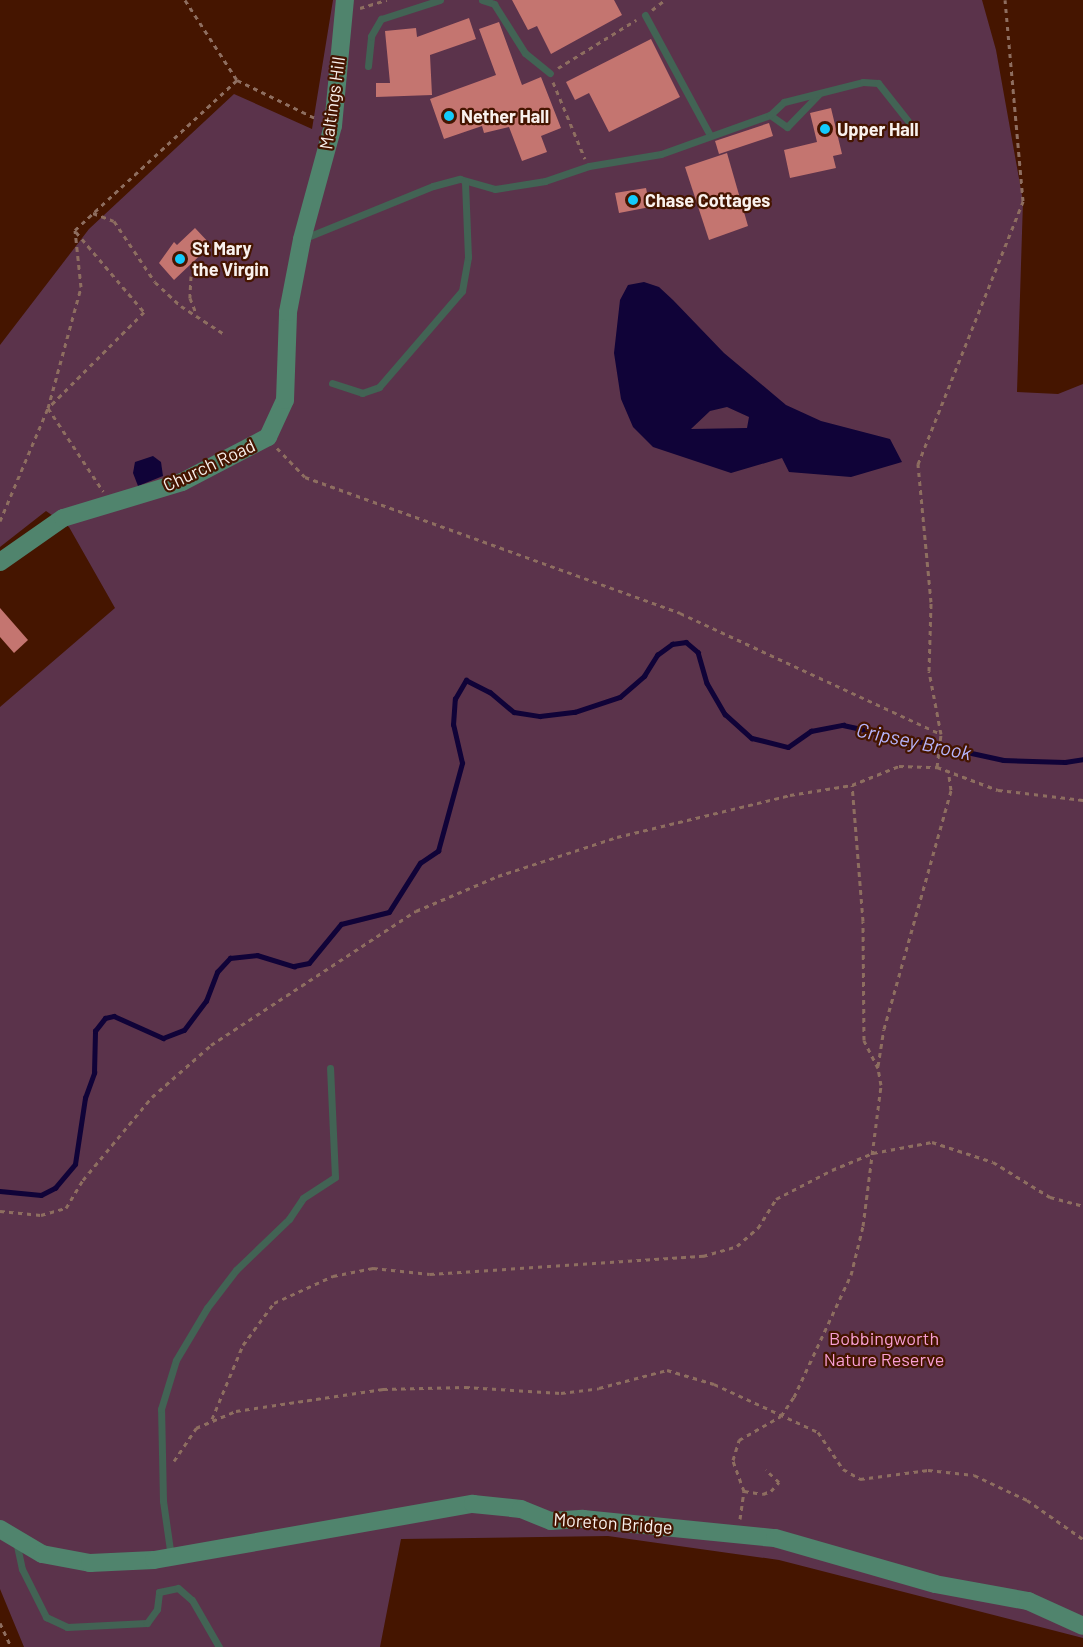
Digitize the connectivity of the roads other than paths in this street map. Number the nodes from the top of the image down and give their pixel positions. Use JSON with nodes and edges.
{"nodes":[{"id":1,"x":440,"y":0,"type":"edge"},
{"id":2,"x":482,"y":0,"type":"edge"},
{"id":3,"x":344,"y":7,"type":"edge"},
{"id":4,"x":645,"y":15,"type":"road end"},
{"id":5,"x":369,"y":66,"type":"dead end"},
{"id":6,"x":550,"y":73,"type":"road end"},
{"id":7,"x":819,"y":94,"type":"junction"},
{"id":8,"x":770,"y":115,"type":"junction"},
{"id":9,"x":908,"y":121,"type":"dead end"},
{"id":10,"x":710,"y":135,"type":"junction"},
{"id":11,"x":465,"y":181,"type":"junction"},
{"id":12,"x":302,"y":239,"type":"junction"},
{"id":13,"x":332,"y":383,"type":"dead end"},
{"id":14,"x":0,"y":562,"type":"edge"},
{"id":15,"x":330,"y":1068,"type":"dead end"},
{"id":16,"x":8,"y":1534,"type":"edge"},
{"id":17,"x":171,"y":1558,"type":"junction"},
{"id":18,"x":1083,"y":1626,"type":"edge"},
{"id":19,"x":219,"y":1647,"type":"edge"}],
"edges":[{"from":1,"to":5,"type":"lane"},
{"from":2,"to":6,"type":"lane"},
{"from":3,"to":12,"type":"street","name":"Maltings Hill"},
{"from":4,"to":10,"type":"lane"},
{"from":7,"to":8,"type":"lane"},
{"from":7,"to":8,"type":"lane"},
{"from":7,"to":9,"type":"lane"},
{"from":8,"to":10,"type":"lane"},
{"from":10,"to":11,"type":"lane"},
{"from":11,"to":12,"type":"lane"},
{"from":11,"to":13,"type":"lane"},
{"from":12,"to":14,"type":"street","name":"Church Road"},
{"from":15,"to":17,"type":"lane"},
{"from":16,"to":17,"type":"street","name":"Moreton Bridge"},
{"from":16,"to":19,"type":"lane"},
{"from":17,"to":18,"type":"street","name":"Moreton Bridge"}]}
